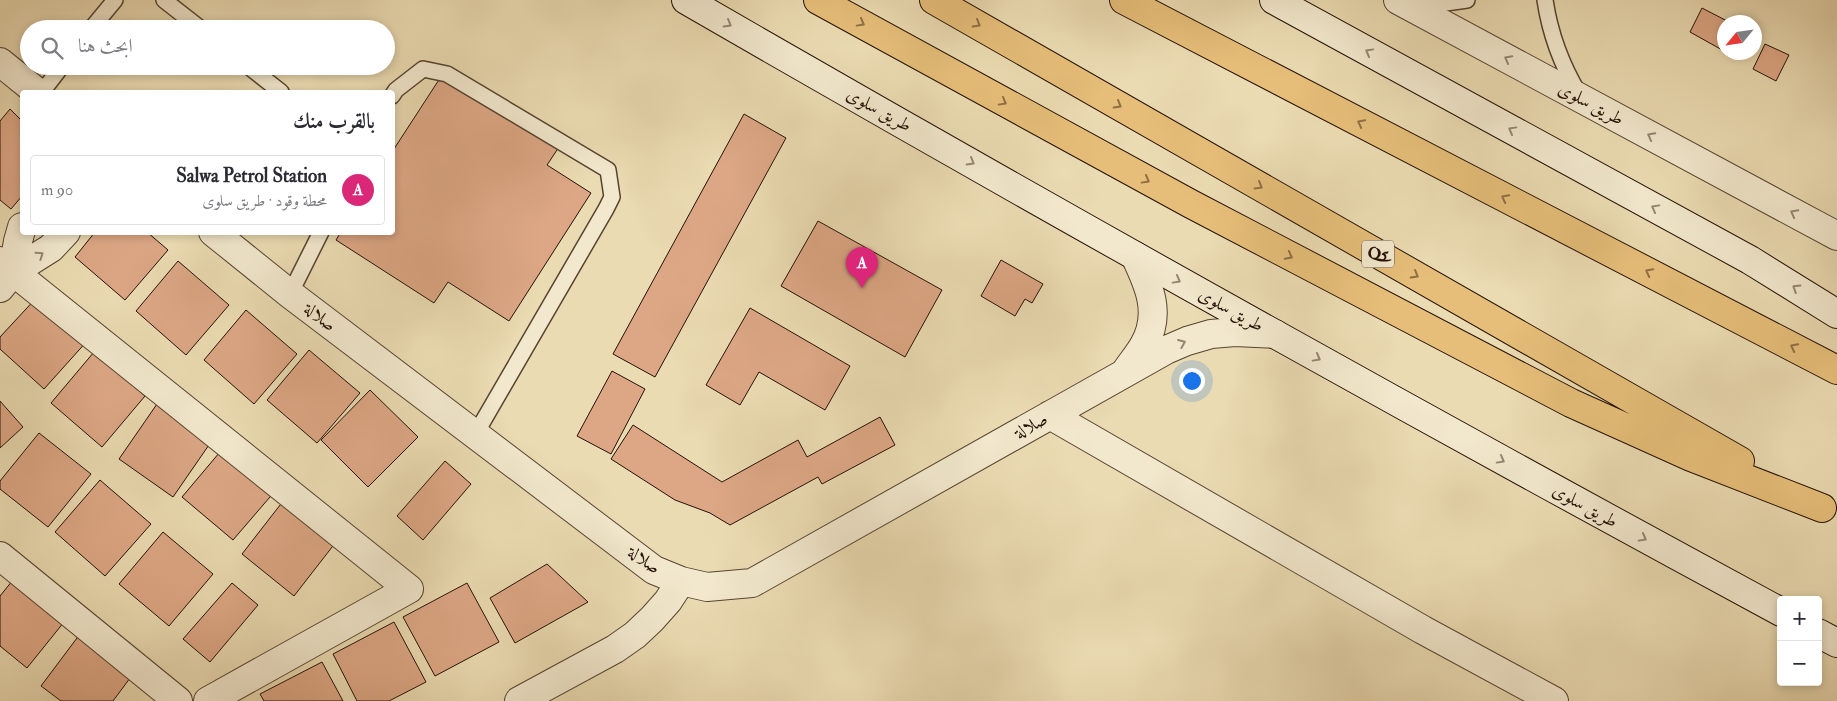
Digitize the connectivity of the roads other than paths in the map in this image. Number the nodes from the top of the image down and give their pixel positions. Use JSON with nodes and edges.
{"nodes":[{"id":1,"x":115,"y":0,"type":"edge"},
{"id":2,"x":164,"y":0,"type":"edge"},
{"id":3,"x":686,"y":0,"type":"edge"},
{"id":4,"x":818,"y":0,"type":"edge"},
{"id":5,"x":934,"y":0,"type":"edge"},
{"id":6,"x":1124,"y":0,"type":"edge"},
{"id":7,"x":1274,"y":0,"type":"edge"},
{"id":8,"x":1467,"y":0,"type":"edge"},
{"id":9,"x":1545,"y":0,"type":"edge"},
{"id":10,"x":1405,"y":4,"type":"edge"},
{"id":11,"x":99,"y":20,"type":"edge"},
{"id":12,"x":189,"y":20,"type":"edge"},
{"id":13,"x":0,"y":62,"type":"edge"},
{"id":14,"x":55,"y":75,"type":"edge"},
{"id":15,"x":259,"y":75,"type":"edge"},
{"id":16,"x":35,"y":90,"type":"edge"},
{"id":17,"x":44,"y":90,"type":"edge"},
{"id":18,"x":278,"y":90,"type":"edge"},
{"id":19,"x":395,"y":92,"type":"edge"},
{"id":20,"x":1582,"y":99,"type":"junction"},
{"id":21,"x":20,"y":234,"type":"edge"},
{"id":22,"x":63,"y":235,"type":"edge"},
{"id":23,"x":217,"y":235,"type":"edge"},
{"id":24,"x":320,"y":235,"type":"edge"},
{"id":25,"x":1837,"y":236,"type":"edge"},
{"id":26,"x":1135,"y":256,"type":"junction"},
{"id":27,"x":4,"y":274,"type":"edge"},
{"id":28,"x":290,"y":294,"type":"junction"},
{"id":29,"x":1837,"y":314,"type":"edge"},
{"id":30,"x":1274,"y":334,"type":"junction"},
{"id":31,"x":1837,"y":370,"type":"edge"},
{"id":32,"x":1124,"y":374,"type":"junction"},
{"id":33,"x":1050,"y":415,"type":"junction"},
{"id":34,"x":475,"y":435,"type":"junction"},
{"id":35,"x":1830,"y":512,"type":"edge"},
{"id":36,"x":0,"y":556,"type":"edge"},
{"id":37,"x":681,"y":581,"type":"junction"},
{"id":38,"x":1777,"y":610,"type":"edge"},
{"id":39,"x":1822,"y":635,"type":"edge"},
{"id":40,"x":1837,"y":643,"type":"edge"},
{"id":41,"x":178,"y":701,"type":"edge"},
{"id":42,"x":208,"y":701,"type":"edge"},
{"id":43,"x":519,"y":701,"type":"edge"},
{"id":44,"x":1554,"y":701,"type":"edge"}],
"edges":[{"from":1,"to":11,"type":"lane"},
{"from":2,"to":12,"type":"lane"},
{"from":3,"to":26,"type":"street","name":"طريق سلوى","one_way":true},
{"from":4,"to":35,"type":"highway","one_way":true},
{"from":5,"to":35,"type":"highway","number":"Q5","one_way":true},
{"from":31,"to":6,"type":"highway","one_way":true},
{"from":29,"to":7,"type":"street","one_way":true},
{"from":8,"to":10,"type":"lane"},
{"from":9,"to":20,"type":"lane"},
{"from":20,"to":10,"type":"street","name":"طريق سلوى","one_way":true},
{"from":13,"to":16,"type":"street"},
{"from":14,"to":17,"type":"lane"},
{"from":15,"to":18,"type":"lane"},
{"from":19,"to":34,"type":"lane"},
{"from":25,"to":20,"type":"street","name":"طريق سلوى","one_way":true},
{"from":21,"to":27,"type":"street"},
{"from":27,"to":22,"type":"street","one_way":true},
{"from":23,"to":28,"type":"street","name":"صلالة"},
{"from":24,"to":28,"type":"lane"},
{"from":26,"to":30,"type":"street","name":"طريق سلوى","one_way":true},
{"from":26,"to":32,"type":"street","name":"صلالة"},
{"from":27,"to":42,"type":"street"},
{"from":28,"to":34,"type":"street","name":"صلالة"},
{"from":32,"to":30,"type":"street","name":"صلالة","one_way":true},
{"from":30,"to":38,"type":"street","name":"طريق سلوى","one_way":true},
{"from":32,"to":33,"type":"street","name":"صلالة"},
{"from":33,"to":37,"type":"street","name":"صلالة"},
{"from":33,"to":44,"type":"street"},
{"from":34,"to":37,"type":"street","name":"صلالة"},
{"from":36,"to":41,"type":"street"},
{"from":37,"to":43,"type":"street"},
{"from":39,"to":40,"type":"street"}]}
